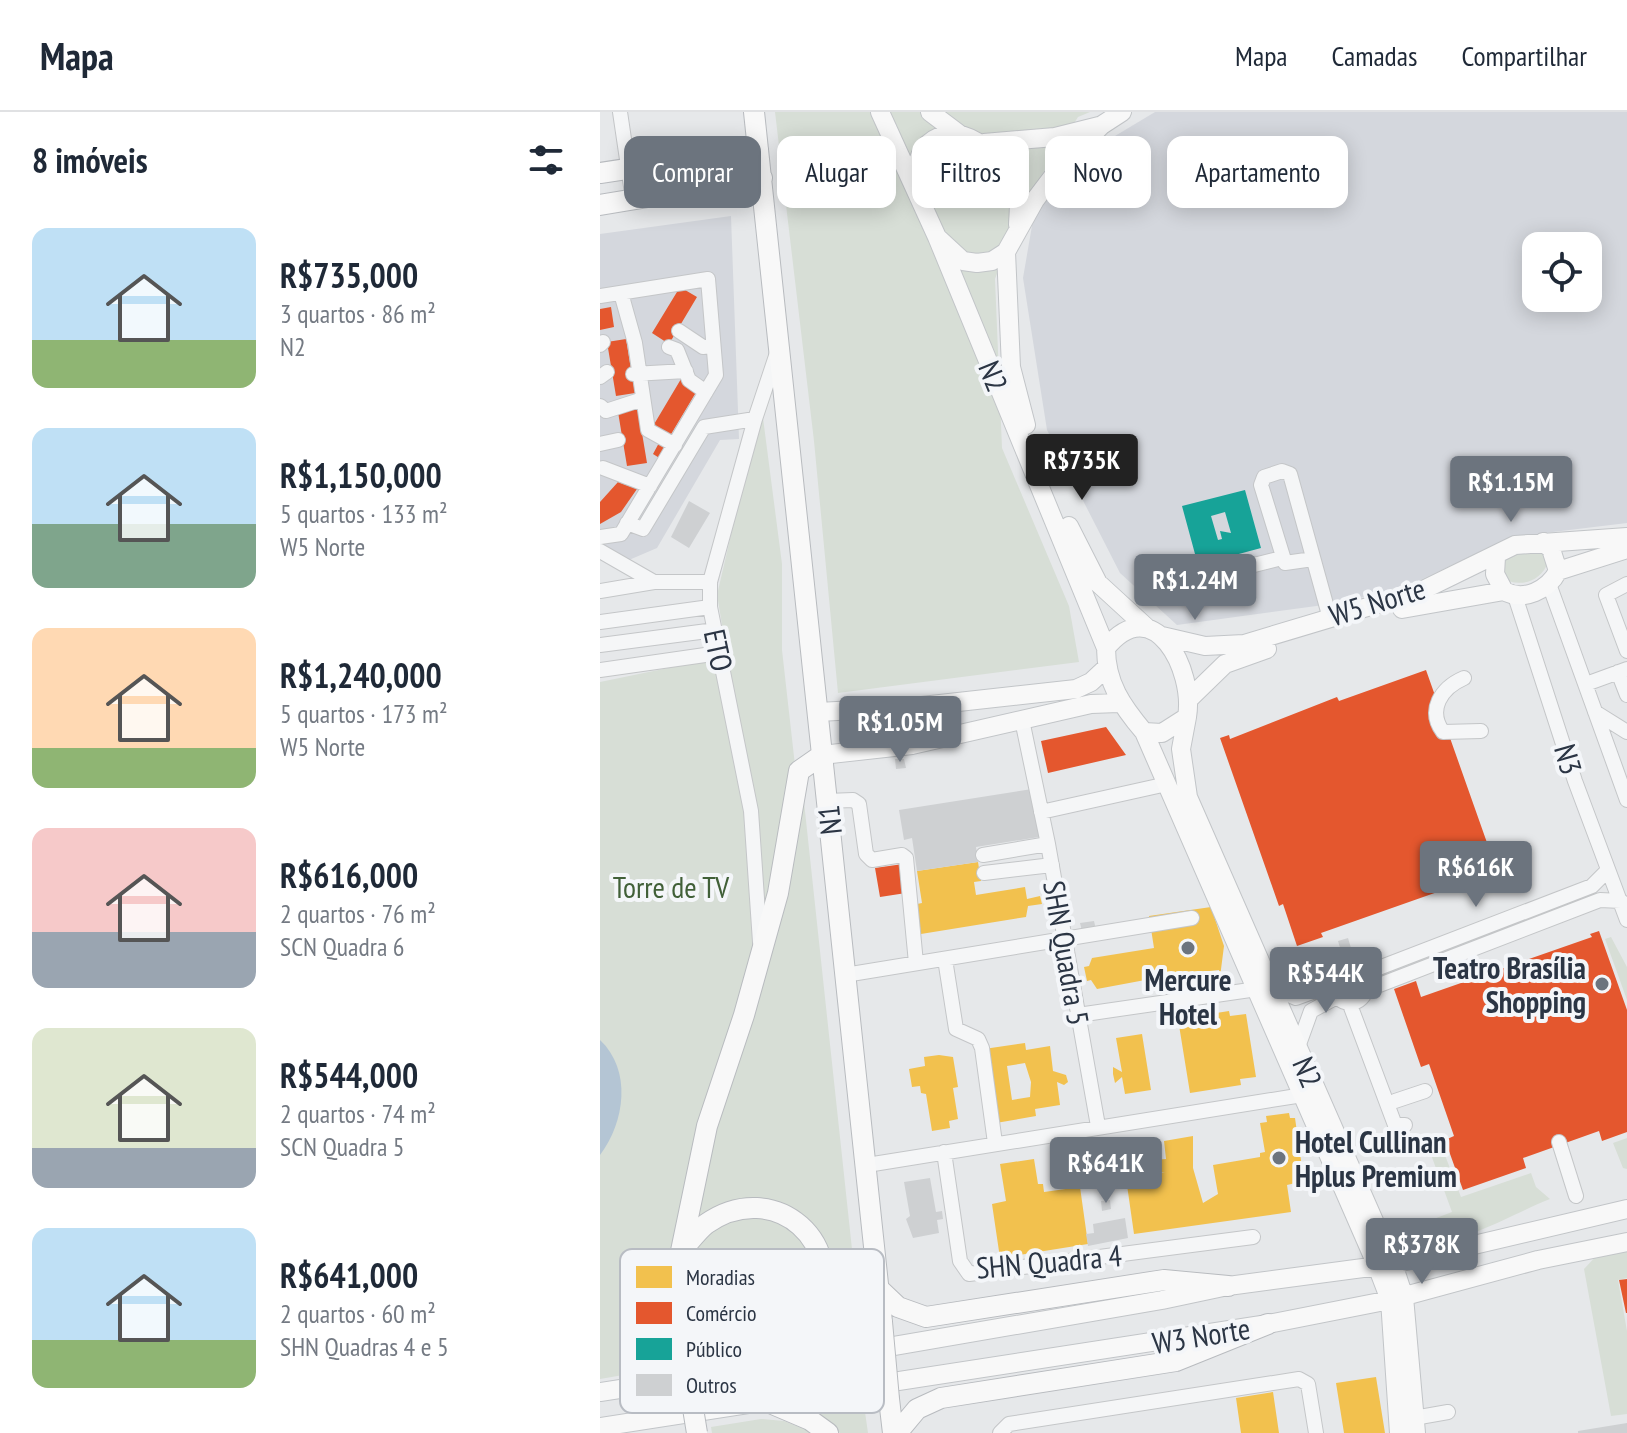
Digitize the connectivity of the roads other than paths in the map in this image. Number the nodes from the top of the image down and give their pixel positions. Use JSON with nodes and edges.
{"nodes":[{"id":1,"x":620,"y":112,"type":"edge"},
{"id":2,"x":754,"y":112,"type":"edge"},
{"id":3,"x":880,"y":112,"type":"edge"},
{"id":4,"x":930,"y":112,"type":"edge"},
{"id":5,"x":1122,"y":112,"type":"edge"},
{"id":6,"x":1102,"y":125,"type":"junction"},
{"id":7,"x":959,"y":134,"type":"junction"},
{"id":8,"x":757,"y":136,"type":"edge"},
{"id":9,"x":944,"y":136,"type":"edge"},
{"id":10,"x":965,"y":136,"type":"edge"},
{"id":11,"x":624,"y":137,"type":"edge"},
{"id":12,"x":1029,"y":139,"type":"edge"},
{"id":13,"x":624,"y":169,"type":"edge"},
{"id":14,"x":761,"y":171,"type":"edge"},
{"id":15,"x":600,"y":173,"type":"edge"},
{"id":16,"x":762,"y":178,"type":"joint"},
{"id":17,"x":912,"y":182,"type":"edge"},
{"id":18,"x":624,"y":201,"type":"edge"},
{"id":19,"x":600,"y":205,"type":"edge"},
{"id":20,"x":924,"y":208,"type":"edge"},
{"id":21,"x":1018,"y":208,"type":"edge"},
{"id":22,"x":1017,"y":232,"type":"junction"},
{"id":23,"x":937,"y":237,"type":"junction"},
{"id":24,"x":1006,"y":252,"type":"junction"},
{"id":25,"x":621,"y":293,"type":"junction"},
{"id":26,"x":600,"y":296,"type":"edge"},
{"id":27,"x":679,"y":331,"type":"dead end"},
{"id":28,"x":650,"y":336,"type":"dead end"},
{"id":29,"x":631,"y":340,"type":"junction"},
{"id":30,"x":708,"y":346,"type":"junction"},
{"id":31,"x":669,"y":347,"type":"dead end"},
{"id":32,"x":777,"y":352,"type":"junction"},
{"id":33,"x":636,"y":374,"type":"junction"},
{"id":34,"x":683,"y":374,"type":"junction"},
{"id":35,"x":702,"y":390,"type":"junction"},
{"id":36,"x":639,"y":401,"type":"junction"},
{"id":37,"x":610,"y":406,"type":"edge"},
{"id":38,"x":755,"y":419,"type":"junction"},
{"id":39,"x":618,"y":440,"type":"dead end"},
{"id":40,"x":600,"y":444,"type":"edge"},
{"id":41,"x":675,"y":445,"type":"junction"},
{"id":42,"x":603,"y":468,"type":"dead end"},
{"id":43,"x":657,"y":476,"type":"junction"},
{"id":44,"x":627,"y":523,"type":"junction"},
{"id":45,"x":600,"y":537,"type":"edge"},
{"id":46,"x":1627,"y":537,"type":"edge"},
{"id":47,"x":1543,"y":542,"type":"junction"},
{"id":48,"x":1627,"y":549,"type":"edge"},
{"id":49,"x":600,"y":551,"type":"edge"},
{"id":50,"x":1496,"y":557,"type":"junction"},
{"id":51,"x":1282,"y":558,"type":"junction"},
{"id":52,"x":1313,"y":559,"type":"junction"},
{"id":53,"x":1554,"y":578,"type":"junction"},
{"id":54,"x":1198,"y":579,"type":"dead end"},
{"id":55,"x":654,"y":582,"type":"junction"},
{"id":56,"x":710,"y":582,"type":"junction"},
{"id":57,"x":1627,"y":584,"type":"edge"},
{"id":58,"x":600,"y":591,"type":"edge"},
{"id":59,"x":1510,"y":593,"type":"junction"},
{"id":60,"x":710,"y":607,"type":"junction"},
{"id":61,"x":1329,"y":615,"type":"junction"},
{"id":62,"x":600,"y":622,"type":"edge"},
{"id":63,"x":715,"y":630,"type":"junction"},
{"id":64,"x":1154,"y":631,"type":"junction"},
{"id":65,"x":600,"y":645,"type":"edge"},
{"id":66,"x":1106,"y":648,"type":"junction"},
{"id":67,"x":1627,"y":651,"type":"edge"},
{"id":68,"x":719,"y":653,"type":"junction"},
{"id":69,"x":1106,"y":668,"type":"junction"},
{"id":70,"x":600,"y":670,"type":"edge"},
{"id":71,"x":1622,"y":674,"type":"edge"},
{"id":72,"x":1464,"y":678,"type":"dead end"},
{"id":73,"x":1588,"y":688,"type":"junction"},
{"id":74,"x":1627,"y":695,"type":"edge"},
{"id":75,"x":1119,"y":703,"type":"junction"},
{"id":76,"x":913,"y":707,"type":"junction"},
{"id":77,"x":1188,"y":707,"type":"junction"},
{"id":78,"x":818,"y":712,"type":"junction"},
{"id":79,"x":1595,"y":712,"type":"junction"},
{"id":80,"x":1022,"y":720,"type":"junction"},
{"id":81,"x":1481,"y":731,"type":"dead end"},
{"id":82,"x":1144,"y":732,"type":"junction"},
{"id":83,"x":1627,"y":732,"type":"edge"},
{"id":84,"x":912,"y":745,"type":"junction"},
{"id":85,"x":822,"y":755,"type":"junction"},
{"id":86,"x":1625,"y":779,"type":"edge"},
{"id":87,"x":1167,"y":784,"type":"junction"},
{"id":88,"x":1627,"y":800,"type":"edge"},
{"id":89,"x":827,"y":801,"type":"junction"},
{"id":90,"x":1041,"y":812,"type":"junction"},
{"id":91,"x":1048,"y":844,"type":"junction"},
{"id":92,"x":983,"y":855,"type":"dead end"},
{"id":93,"x":1052,"y":865,"type":"junction"},
{"id":94,"x":984,"y":873,"type":"dead end"},
{"id":95,"x":1615,"y":877,"type":"edge"},
{"id":96,"x":1625,"y":911,"type":"edge"},
{"id":97,"x":1192,"y":918,"type":"dead end"},
{"id":98,"x":1064,"y":939,"type":"junction"},
{"id":99,"x":762,"y":954,"type":"junction"},
{"id":100,"x":945,"y":959,"type":"junction"},
{"id":101,"x":916,"y":963,"type":"junction"},
{"id":102,"x":1363,"y":974,"type":"junction"},
{"id":103,"x":845,"y":975,"type":"junction"},
{"id":104,"x":1264,"y":988,"type":"junction"},
{"id":105,"x":1369,"y":989,"type":"junction"},
{"id":106,"x":1339,"y":995,"type":"junction"},
{"id":107,"x":1078,"y":1015,"type":"junction"},
{"id":108,"x":1298,"y":1047,"type":"junction"},
{"id":109,"x":1425,"y":1091,"type":"dead end"},
{"id":110,"x":1310,"y":1094,"type":"junction"},
{"id":111,"x":1395,"y":1101,"type":"dead end"},
{"id":112,"x":1405,"y":1125,"type":"dead end"},
{"id":113,"x":1098,"y":1126,"type":"junction"},
{"id":114,"x":1559,"y":1142,"type":"dead end"},
{"id":115,"x":995,"y":1143,"type":"junction"},
{"id":116,"x":944,"y":1152,"type":"junction"},
{"id":117,"x":867,"y":1165,"type":"junction"},
{"id":118,"x":1576,"y":1196,"type":"dead end"},
{"id":119,"x":1627,"y":1209,"type":"edge"},
{"id":120,"x":1560,"y":1222,"type":"junction"},
{"id":121,"x":1530,"y":1229,"type":"junction"},
{"id":122,"x":1253,"y":1237,"type":"dead end"},
{"id":123,"x":1627,"y":1242,"type":"edge"},
{"id":124,"x":681,"y":1249,"type":"edge"},
{"id":125,"x":683,"y":1249,"type":"edge"},
{"id":126,"x":817,"y":1249,"type":"edge"},
{"id":127,"x":875,"y":1249,"type":"edge"},
{"id":128,"x":1562,"y":1255,"type":"junction"},
{"id":129,"x":1538,"y":1260,"type":"junction"},
{"id":130,"x":1385,"y":1265,"type":"junction"},
{"id":131,"x":1228,"y":1286,"type":"junction"},
{"id":132,"x":884,"y":1294,"type":"edge"},
{"id":133,"x":1397,"y":1299,"type":"junction"},
{"id":134,"x":1268,"y":1324,"type":"junction"},
{"id":135,"x":884,"y":1344,"type":"edge"},
{"id":136,"x":884,"y":1346,"type":"edge"},
{"id":137,"x":884,"y":1385,"type":"edge"},
{"id":138,"x":620,"y":1389,"type":"edge"},
{"id":139,"x":600,"y":1392,"type":"edge"},
{"id":140,"x":1398,"y":1406,"type":"junction"},
{"id":141,"x":1448,"y":1412,"type":"dead end"},
{"id":142,"x":694,"y":1413,"type":"edge"},
{"id":143,"x":699,"y":1413,"type":"edge"},
{"id":144,"x":794,"y":1413,"type":"edge"},
{"id":145,"x":1415,"y":1425,"type":"edge"},
{"id":146,"x":600,"y":1427,"type":"edge"},
{"id":147,"x":697,"y":1433,"type":"edge"},
{"id":148,"x":828,"y":1433,"type":"edge"},
{"id":149,"x":895,"y":1433,"type":"edge"},
{"id":150,"x":1000,"y":1433,"type":"edge"},
{"id":151,"x":1316,"y":1433,"type":"edge"},
{"id":152,"x":1399,"y":1433,"type":"edge"}],
"edges":[{"from":1,"to":11,"type":"street"},
{"from":2,"to":8,"type":"highway","name":"N1"},
{"from":3,"to":17,"type":"main road"},
{"from":4,"to":7,"type":"main road"},
{"from":5,"to":6,"type":"main road"},
{"from":6,"to":12,"type":"main road"},
{"from":6,"to":22,"type":"main road"},
{"from":7,"to":9,"type":"main road"},
{"from":7,"to":10,"type":"main road"},
{"from":13,"to":15,"type":"highway"},
{"from":14,"to":16,"type":"highway","name":"N1"},
{"from":16,"to":32,"type":"highway","name":"N1"},
{"from":18,"to":19,"type":"highway"},
{"from":20,"to":23,"type":"main road"},
{"from":21,"to":22,"type":"main road"},
{"from":22,"to":24,"type":"main road"},
{"from":23,"to":24,"type":"main road"},
{"from":23,"to":66,"type":"main road","name":"N2"},
{"from":24,"to":64,"type":"main road","name":"N2"},
{"from":25,"to":26,"type":"street"},
{"from":25,"to":29,"type":"street"},
{"from":25,"to":30,"type":"street"},
{"from":27,"to":30,"type":"street"},
{"from":28,"to":29,"type":"street"},
{"from":29,"to":33,"type":"street"},
{"from":30,"to":34,"type":"street"},
{"from":30,"to":35,"type":"street"},
{"from":31,"to":34,"type":"street"},
{"from":32,"to":38,"type":"street","name":"ETO"},
{"from":32,"to":78,"type":"highway","name":"N1"},
{"from":33,"to":34,"type":"street"},
{"from":33,"to":36,"type":"street"},
{"from":34,"to":35,"type":"street"},
{"from":35,"to":41,"type":"street"},
{"from":36,"to":37,"type":"street"},
{"from":36,"to":41,"type":"street"},
{"from":38,"to":43,"type":"street"},
{"from":38,"to":56,"type":"street","name":"ETO"},
{"from":39,"to":40,"type":"street"},
{"from":41,"to":43,"type":"street"},
{"from":42,"to":43,"type":"street"},
{"from":43,"to":44,"type":"street"},
{"from":43,"to":44,"type":"street"},
{"from":44,"to":45,"type":"street"},
{"from":46,"to":47,"type":"main road"},
{"from":47,"to":50,"type":"main road"},
{"from":47,"to":53,"type":"main road"},
{"from":48,"to":53,"type":"main road"},
{"from":49,"to":55,"type":"street"},
{"from":50,"to":59,"type":"main road"},
{"from":50,"to":61,"type":"main road","name":"W5 Norte"},
{"from":51,"to":52,"type":"street"},
{"from":51,"to":52,"type":"street"},
{"from":51,"to":54,"type":"street"},
{"from":52,"to":61,"type":"street"},
{"from":53,"to":59,"type":"main road"},
{"from":53,"to":73,"type":"street"},
{"from":55,"to":56,"type":"street"},
{"from":55,"to":58,"type":"street"},
{"from":56,"to":60,"type":"street","name":"ETO"},
{"from":57,"to":67,"type":"street"},
{"from":59,"to":77,"type":"main road","name":"W5 Norte"},
{"from":59,"to":95,"type":"street","name":"N3"},
{"from":60,"to":62,"type":"street"},
{"from":60,"to":63,"type":"street","name":"ETO"},
{"from":61,"to":64,"type":"main road","name":"W5 Norte"},
{"from":63,"to":65,"type":"street"},
{"from":63,"to":68,"type":"street","name":"ETO"},
{"from":64,"to":66,"type":"main road"},
{"from":64,"to":77,"type":"main road"},
{"from":66,"to":69,"type":"main road"},
{"from":68,"to":70,"type":"street"},
{"from":68,"to":99,"type":"street","name":"ETO"},
{"from":69,"to":75,"type":"main road"},
{"from":69,"to":76,"type":"main road"},
{"from":71,"to":73,"type":"street"},
{"from":71,"to":74,"type":"street"},
{"from":72,"to":81,"type":"street"},
{"from":73,"to":79,"type":"street"},
{"from":75,"to":80,"type":"main road"},
{"from":75,"to":82,"type":"main road"},
{"from":76,"to":78,"type":"main road"},
{"from":76,"to":84,"type":"main road"},
{"from":77,"to":82,"type":"main road"},
{"from":77,"to":104,"type":"main road","name":"N2"},
{"from":78,"to":85,"type":"highway","name":"N1"},
{"from":79,"to":83,"type":"street"},
{"from":79,"to":86,"type":"street"},
{"from":80,"to":84,"type":"main road"},
{"from":80,"to":90,"type":"street"},
{"from":82,"to":87,"type":"main road","name":"N2"},
{"from":84,"to":85,"type":"main road"},
{"from":85,"to":89,"type":"highway","name":"N1"},
{"from":85,"to":99,"type":"highway"},
{"from":86,"to":88,"type":"street"},
{"from":87,"to":90,"type":"street"},
{"from":87,"to":104,"type":"main road","name":"N2"},
{"from":89,"to":101,"type":"street"},
{"from":89,"to":103,"type":"highway","name":"N1"},
{"from":90,"to":91,"type":"street"},
{"from":91,"to":92,"type":"street","name":"SHN Quadra 5"},
{"from":91,"to":93,"type":"street","name":"SHN Quadra 5"},
{"from":93,"to":94,"type":"street"},
{"from":93,"to":98,"type":"street","name":"SHN Quadra 5"},
{"from":95,"to":96,"type":"street","name":"N3"},
{"from":95,"to":102,"type":"street"},
{"from":96,"to":105,"type":"street"},
{"from":97,"to":98,"type":"street"},
{"from":98,"to":100,"type":"street"},
{"from":98,"to":107,"type":"street","name":"SHN Quadra 5"},
{"from":99,"to":124,"type":"highway"},
{"from":100,"to":101,"type":"street"},
{"from":100,"to":115,"type":"street"},
{"from":101,"to":103,"type":"street"},
{"from":102,"to":105,"type":"street"},
{"from":102,"to":106,"type":"street"},
{"from":103,"to":117,"type":"highway","name":"N1"},
{"from":104,"to":106,"type":"street"},
{"from":104,"to":107,"type":"street"},
{"from":104,"to":108,"type":"main road","name":"N2"},
{"from":104,"to":110,"type":"main road","name":"N2"},
{"from":105,"to":106,"type":"street"},
{"from":106,"to":108,"type":"street"},
{"from":106,"to":112,"type":"street"},
{"from":107,"to":113,"type":"street","name":"SHN Quadra 5"},
{"from":108,"to":110,"type":"main road","name":"N2"},
{"from":109,"to":111,"type":"street"},
{"from":110,"to":113,"type":"street"},
{"from":110,"to":130,"type":"main road","name":"N2"},
{"from":113,"to":115,"type":"street"},
{"from":114,"to":118,"type":"street"},
{"from":115,"to":116,"type":"street"},
{"from":116,"to":117,"type":"street"},
{"from":116,"to":122,"type":"street","name":"SHN Quadra 4"},
{"from":117,"to":127,"type":"highway","name":"N1"},
{"from":119,"to":120,"type":"main road","name":"W3 Norte"},
{"from":120,"to":121,"type":"main road","name":"W3 Norte"},
{"from":120,"to":128,"type":"main road"},
{"from":121,"to":129,"type":"main road"},
{"from":121,"to":130,"type":"main road","name":"W3 Norte"},
{"from":123,"to":128,"type":"main road","name":"W3 Norte"},
{"from":125,"to":126,"type":"highway"},
{"from":128,"to":129,"type":"main road","name":"W3 Norte"},
{"from":129,"to":133,"type":"main road","name":"W3 Norte"},
{"from":130,"to":131,"type":"main road","name":"W3 Norte"},
{"from":130,"to":133,"type":"main road","name":"N2"},
{"from":131,"to":132,"type":"highway"},
{"from":131,"to":136,"type":"main road","name":"W3 Norte"},
{"from":133,"to":134,"type":"main road","name":"W3 Norte"},
{"from":133,"to":140,"type":"main road","name":"N2"},
{"from":133,"to":145,"type":"main road","name":"N2"},
{"from":134,"to":137,"type":"main road","name":"W3 Norte"},
{"from":134,"to":149,"type":"highway"},
{"from":135,"to":149,"type":"highway","name":"N1","bridge":true},
{"from":138,"to":139,"type":"main road","name":"W3 Norte"},
{"from":140,"to":145,"type":"main road"},
{"from":140,"to":152,"type":"main road","name":"N2"},
{"from":141,"to":145,"type":"street"},
{"from":142,"to":147,"type":"highway","bridge":true},
{"from":143,"to":146,"type":"main road","name":"W3 Norte"},
{"from":144,"to":148,"type":"highway"},
{"from":150,"to":151,"type":"street"}]}
